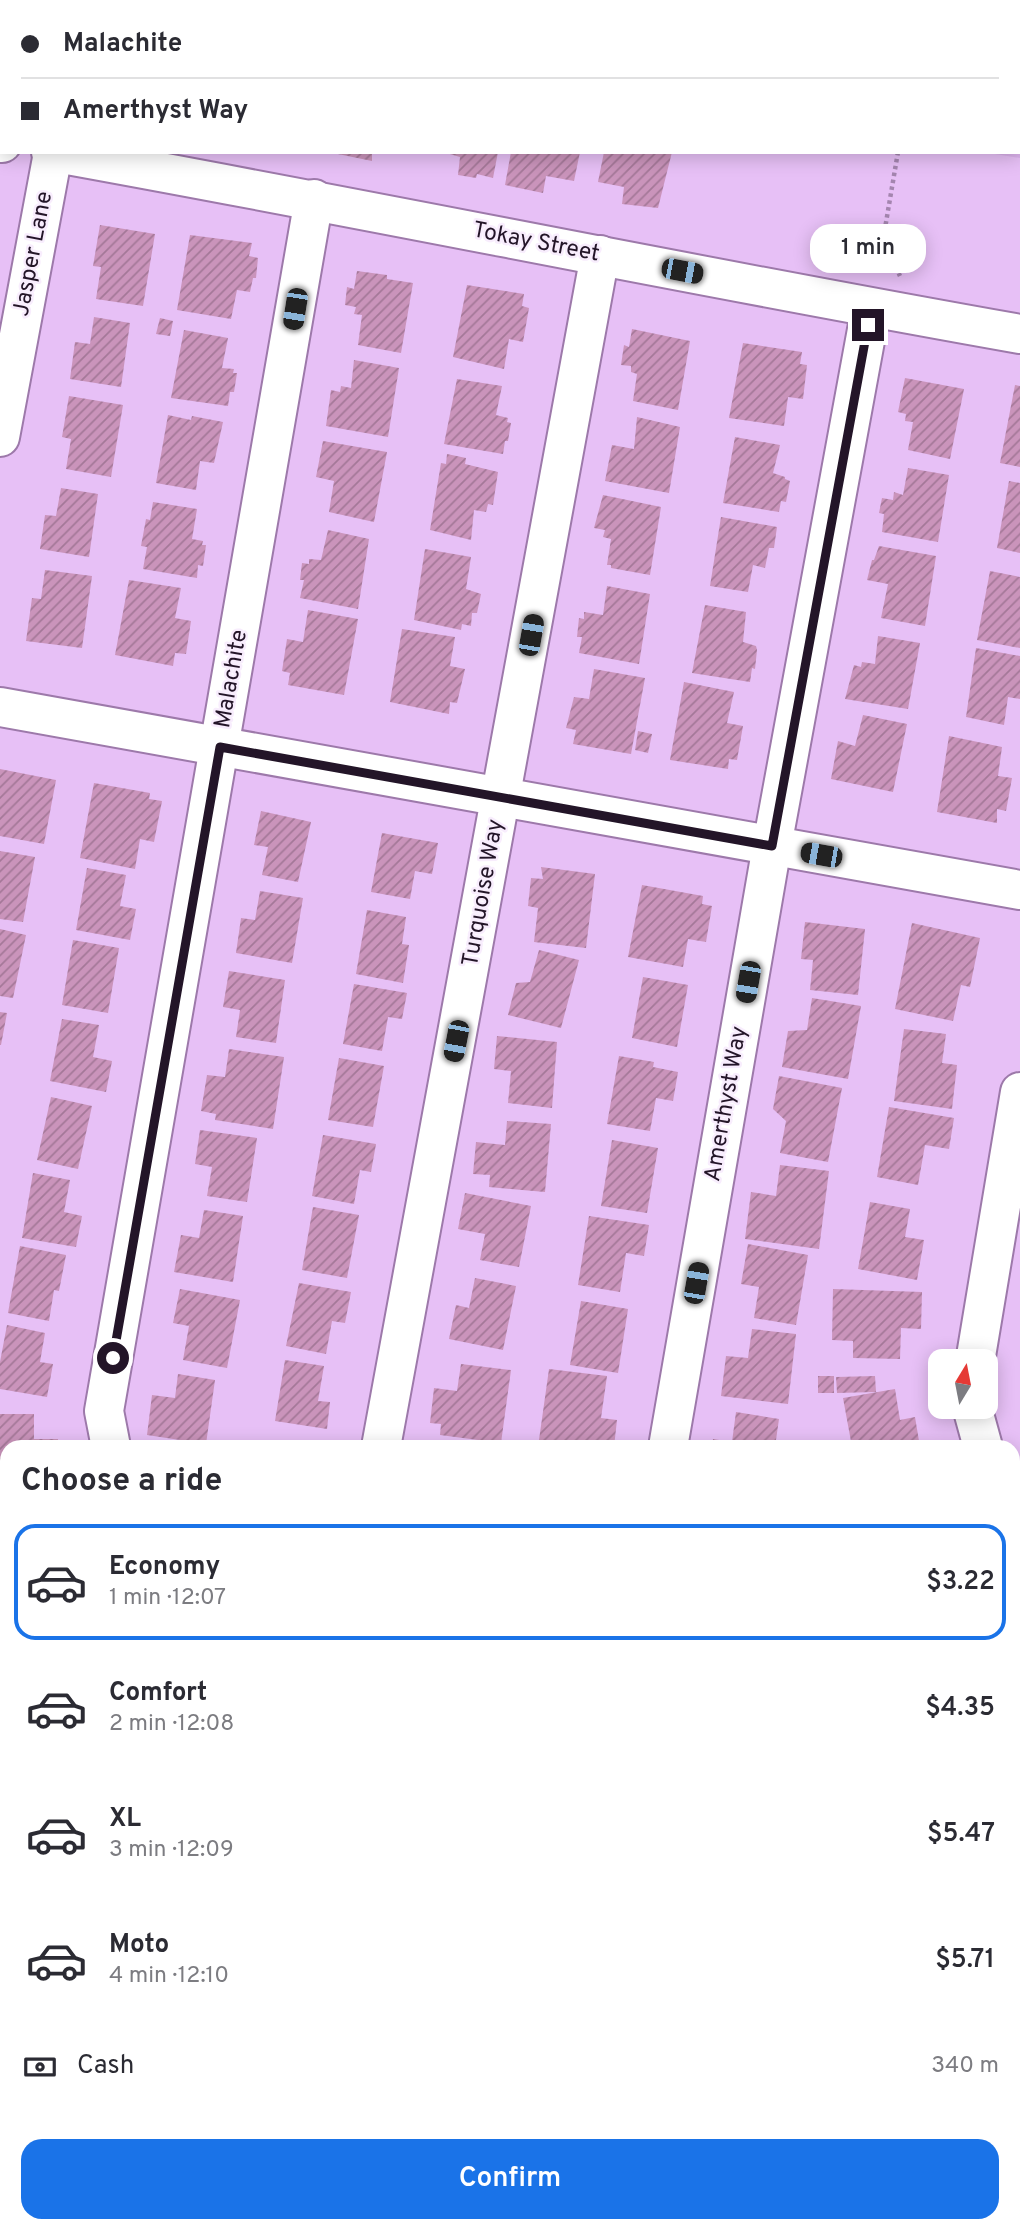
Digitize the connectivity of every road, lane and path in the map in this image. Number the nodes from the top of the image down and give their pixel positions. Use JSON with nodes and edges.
{"nodes":[{"id":1,"x":52,"y":154,"type":"edge"},
{"id":2,"x":63,"y":154,"type":"edge"},
{"id":3,"x":898,"y":154,"type":"edge"},
{"id":4,"x":314,"y":199,"type":"junction"},
{"id":5,"x":883,"y":240,"type":"junction"},
{"id":6,"x":600,"y":255,"type":"junction"},
{"id":7,"x":853,"y":273,"type":"dead end"},
{"id":8,"x":898,"y":281,"type":"dead end"},
{"id":9,"x":871,"y":308,"type":"junction"},
{"id":10,"x":1020,"y":334,"type":"edge"},
{"id":11,"x":0,"y":437,"type":"edge"},
{"id":12,"x":0,"y":707,"type":"edge"},
{"id":13,"x":220,"y":747,"type":"junction"},
{"id":14,"x":502,"y":797,"type":"junction"},
{"id":15,"x":772,"y":846,"type":"junction"},
{"id":16,"x":1020,"y":890,"type":"edge"},
{"id":17,"x":1020,"y":1092,"type":"edge"},
{"id":18,"x":977,"y":1349,"type":"edge"},
{"id":19,"x":975,"y":1419,"type":"edge"},
{"id":20,"x":110,"y":1440,"type":"edge"},
{"id":21,"x":382,"y":1440,"type":"edge"},
{"id":22,"x":669,"y":1440,"type":"edge"},
{"id":23,"x":981,"y":1440,"type":"edge"}],
"edges":[{"from":1,"to":11,"type":"street","name":"Jasper Lane"},
{"from":2,"to":4,"type":"street","name":"Tokay Street"},
{"from":3,"to":5,"type":"path"},
{"from":4,"to":6,"type":"street","name":"Tokay Street"},
{"from":4,"to":13,"type":"street","name":"Malachite"},
{"from":5,"to":7,"type":"path"},
{"from":5,"to":8,"type":"path"},
{"from":6,"to":9,"type":"street","name":"Tokay Street"},
{"from":6,"to":14,"type":"street","name":"Turquoise Way"},
{"from":9,"to":10,"type":"street","name":"Tokay Street"},
{"from":9,"to":15,"type":"street","name":"Amerthyst Way"},
{"from":12,"to":13,"type":"street"},
{"from":13,"to":14,"type":"street"},
{"from":13,"to":20,"type":"street","name":"Malachite"},
{"from":14,"to":15,"type":"street"},
{"from":14,"to":21,"type":"street","name":"Turquoise Way"},
{"from":15,"to":16,"type":"street"},
{"from":15,"to":22,"type":"street","name":"Amerthyst Way"},
{"from":17,"to":18,"type":"street"},
{"from":19,"to":23,"type":"street"}]}
